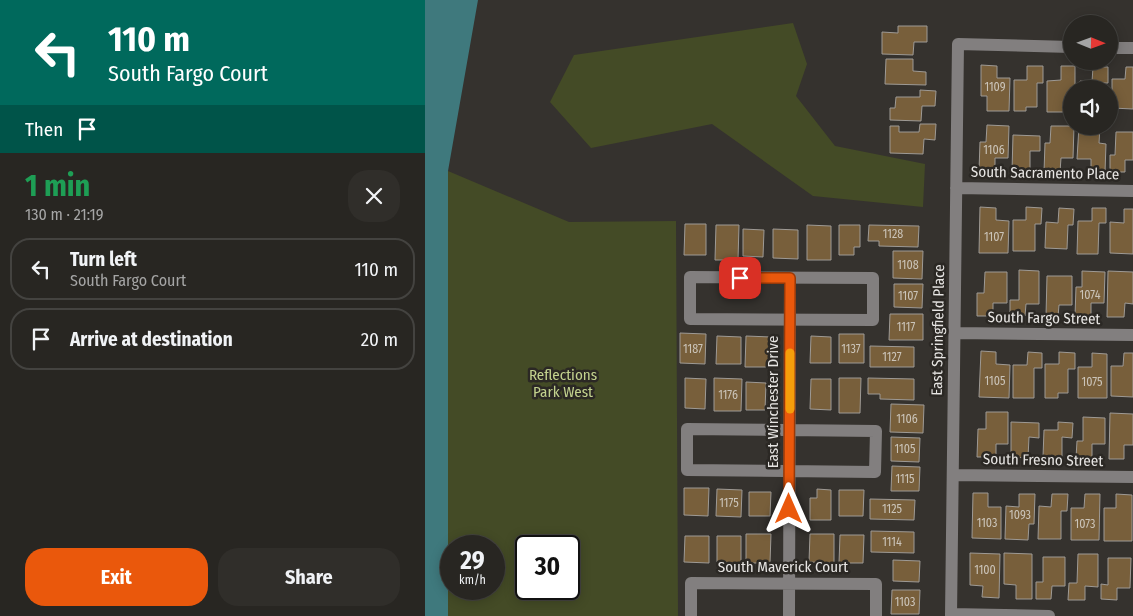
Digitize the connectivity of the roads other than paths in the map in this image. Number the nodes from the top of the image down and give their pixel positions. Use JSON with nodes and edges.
{"nodes":[{"id":1,"x":1063,"y":47,"type":"edge"},
{"id":2,"x":1118,"y":48,"type":"edge"},
{"id":3,"x":1133,"y":48,"type":"edge"},
{"id":4,"x":956,"y":188,"type":"junction"},
{"id":5,"x":1133,"y":191,"type":"edge"},
{"id":6,"x":790,"y":278,"type":"junction"},
{"id":7,"x":790,"y":320,"type":"junction"},
{"id":8,"x":955,"y":333,"type":"junction"},
{"id":9,"x":1133,"y":335,"type":"edge"},
{"id":10,"x":789,"y":430,"type":"junction"},
{"id":11,"x":789,"y":472,"type":"junction"},
{"id":12,"x":953,"y":476,"type":"junction"},
{"id":13,"x":1133,"y":478,"type":"edge"},
{"id":14,"x":789,"y":583,"type":"junction"},
{"id":15,"x":951,"y":615,"type":"edge"},
{"id":16,"x":691,"y":616,"type":"edge"},
{"id":17,"x":789,"y":616,"type":"edge"},
{"id":18,"x":876,"y":616,"type":"edge"},
{"id":19,"x":1049,"y":616,"type":"edge"}],
"edges":[{"from":1,"to":4,"type":"street","name":"East Springfield Place"},
{"from":2,"to":3,"type":"street"},
{"from":4,"to":5,"type":"street","name":"South Sacramento Place"},
{"from":4,"to":8,"type":"street","name":"East Springfield Place"},
{"from":6,"to":7,"type":"street","name":"East Winchester Drive"},
{"from":6,"to":7,"type":"street"},
{"from":6,"to":7,"type":"street"},
{"from":7,"to":10,"type":"street","name":"East Winchester Drive"},
{"from":8,"to":9,"type":"street","name":"South Fargo Street"},
{"from":8,"to":12,"type":"street","name":"East Springfield Place"},
{"from":10,"to":11,"type":"street","name":"East Winchester Drive"},
{"from":10,"to":11,"type":"street"},
{"from":10,"to":11,"type":"street"},
{"from":11,"to":14,"type":"street","name":"East Winchester Drive"},
{"from":12,"to":13,"type":"street","name":"South Fresno Street"},
{"from":12,"to":15,"type":"street","name":"East Springfield Place"},
{"from":14,"to":16,"type":"street","name":"South Maverick Court"},
{"from":14,"to":17,"type":"street","name":"East Winchester Drive"},
{"from":14,"to":18,"type":"street","name":"South Maverick Court"},
{"from":15,"to":19,"type":"street"}]}
